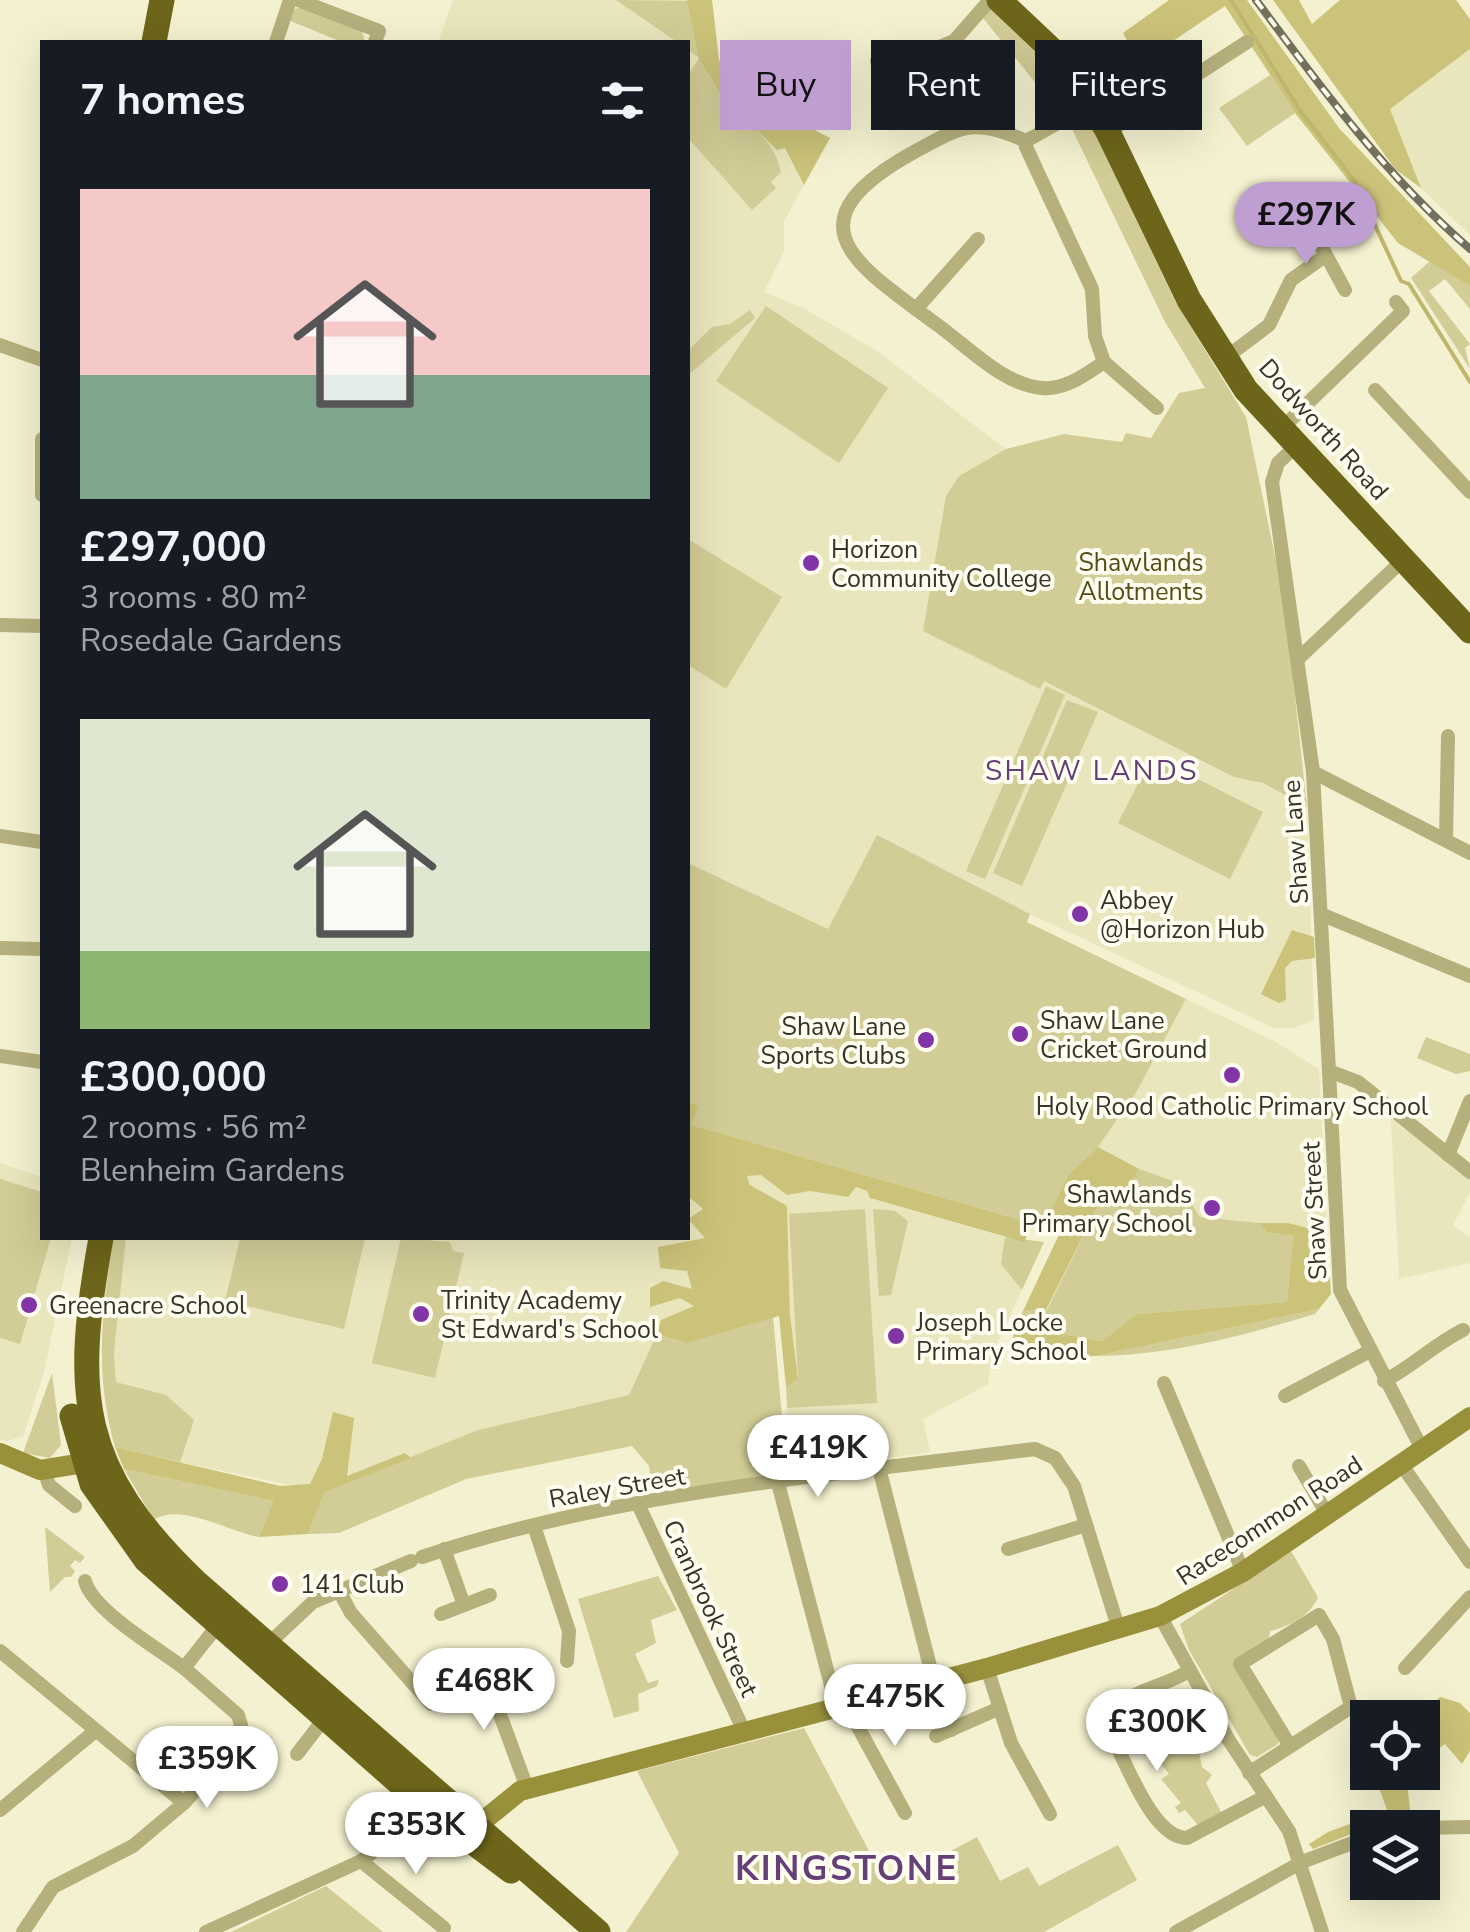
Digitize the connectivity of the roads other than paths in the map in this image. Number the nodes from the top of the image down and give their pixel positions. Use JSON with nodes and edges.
{"nodes":[{"id":1,"x":162,"y":0,"type":"edge"},
{"id":2,"x":290,"y":0,"type":"edge"},
{"id":3,"x":298,"y":0,"type":"edge"},
{"id":4,"x":990,"y":0,"type":"edge"},
{"id":5,"x":999,"y":0,"type":"edge"},
{"id":6,"x":154,"y":40,"type":"edge"},
{"id":7,"x":277,"y":40,"type":"edge"},
{"id":8,"x":376,"y":40,"type":"edge"},
{"id":9,"x":955,"y":40,"type":"edge"},
{"id":10,"x":1041,"y":40,"type":"edge"},
{"id":11,"x":1247,"y":42,"type":"dead end"},
{"id":12,"x":1046,"y":130,"type":"edge"},
{"id":13,"x":1108,"y":132,"type":"joint"},
{"id":14,"x":1026,"y":141,"type":"junction"},
{"id":15,"x":1308,"y":222,"type":"dead end"},
{"id":16,"x":976,"y":247,"type":"dead end"},
{"id":17,"x":1325,"y":256,"type":"junction"},
{"id":18,"x":1346,"y":290,"type":"dead end"},
{"id":19,"x":1396,"y":302,"type":"dead end"},
{"id":20,"x":916,"y":309,"type":"junction"},
{"id":21,"x":0,"y":344,"type":"edge"},
{"id":22,"x":40,"y":359,"type":"edge"},
{"id":23,"x":1224,"y":359,"type":"junction"},
{"id":24,"x":1104,"y":362,"type":"junction"},
{"id":25,"x":1374,"y":390,"type":"dead end"},
{"id":26,"x":1148,"y":407,"type":"dead end"},
{"id":27,"x":1288,"y":438,"type":"junction"},
{"id":28,"x":1470,"y":492,"type":"edge"},
{"id":29,"x":1402,"y":560,"type":"junction"},
{"id":30,"x":0,"y":625,"type":"edge"},
{"id":31,"x":40,"y":626,"type":"edge"},
{"id":32,"x":1470,"y":631,"type":"edge"},
{"id":33,"x":1300,"y":657,"type":"junction"},
{"id":34,"x":1448,"y":736,"type":"dead end"},
{"id":35,"x":1313,"y":772,"type":"junction"},
{"id":36,"x":0,"y":836,"type":"edge"},
{"id":37,"x":1446,"y":840,"type":"junction"},
{"id":38,"x":40,"y":842,"type":"edge"},
{"id":39,"x":1470,"y":853,"type":"edge"},
{"id":40,"x":1323,"y":915,"type":"junction"},
{"id":41,"x":0,"y":948,"type":"edge"},
{"id":42,"x":40,"y":950,"type":"edge"},
{"id":43,"x":1470,"y":976,"type":"edge"},
{"id":44,"x":0,"y":1056,"type":"edge"},
{"id":45,"x":40,"y":1062,"type":"edge"},
{"id":46,"x":1328,"y":1070,"type":"junction"},
{"id":47,"x":1470,"y":1100,"type":"edge"},
{"id":48,"x":1448,"y":1155,"type":"junction"},
{"id":49,"x":1470,"y":1172,"type":"edge"},
{"id":50,"x":84,"y":1240,"type":"edge"},
{"id":51,"x":101,"y":1240,"type":"edge"},
{"id":52,"x":1463,"y":1330,"type":"dead end"},
{"id":53,"x":1368,"y":1352,"type":"junction"},
{"id":54,"x":1384,"y":1381,"type":"junction"},
{"id":55,"x":1164,"y":1382,"type":"dead end"},
{"id":56,"x":1285,"y":1396,"type":"dead end"},
{"id":57,"x":1470,"y":1416,"type":"edge"},
{"id":58,"x":1422,"y":1449,"type":"junction"},
{"id":59,"x":0,"y":1453,"type":"edge"},
{"id":60,"x":91,"y":1456,"type":"junction"},
{"id":61,"x":1401,"y":1464,"type":"junction"},
{"id":62,"x":1299,"y":1466,"type":"dead end"},
{"id":63,"x":879,"y":1468,"type":"junction"},
{"id":64,"x":44,"y":1470,"type":"junction"},
{"id":65,"x":778,"y":1484,"type":"junction"},
{"id":66,"x":638,"y":1504,"type":"junction"},
{"id":67,"x":75,"y":1506,"type":"dead end"},
{"id":68,"x":1328,"y":1514,"type":"junction"},
{"id":69,"x":1086,"y":1525,"type":"junction"},
{"id":70,"x":534,"y":1526,"type":"junction"},
{"id":71,"x":1008,"y":1549,"type":"dead end"},
{"id":72,"x":444,"y":1550,"type":"junction"},
{"id":73,"x":1470,"y":1562,"type":"edge"},
{"id":74,"x":1243,"y":1572,"type":"junction"},
{"id":75,"x":86,"y":1581,"type":"dead end"},
{"id":76,"x":338,"y":1590,"type":"junction"},
{"id":77,"x":490,"y":1595,"type":"dead end"},
{"id":78,"x":1470,"y":1597,"type":"edge"},
{"id":79,"x":464,"y":1605,"type":"junction"},
{"id":80,"x":441,"y":1614,"type":"dead end"},
{"id":81,"x":1160,"y":1616,"type":"junction"},
{"id":82,"x":223,"y":1619,"type":"junction"},
{"id":83,"x":1119,"y":1630,"type":"junction"},
{"id":84,"x":0,"y":1651,"type":"edge"},
{"id":85,"x":261,"y":1652,"type":"junction"},
{"id":86,"x":567,"y":1661,"type":"dead end"},
{"id":87,"x":481,"y":1663,"type":"dead end"},
{"id":88,"x":184,"y":1668,"type":"junction"},
{"id":89,"x":987,"y":1668,"type":"junction"},
{"id":90,"x":1406,"y":1668,"type":"dead end"},
{"id":91,"x":1189,"y":1670,"type":"junction"},
{"id":92,"x":934,"y":1682,"type":"junction"},
{"id":93,"x":431,"y":1704,"type":"dead end"},
{"id":94,"x":842,"y":1706,"type":"junction"},
{"id":95,"x":1000,"y":1708,"type":"junction"},
{"id":96,"x":324,"y":1719,"type":"junction"},
{"id":97,"x":744,"y":1731,"type":"junction"},
{"id":98,"x":94,"y":1732,"type":"junction"},
{"id":99,"x":936,"y":1736,"type":"dead end"},
{"id":100,"x":1290,"y":1746,"type":"junction"},
{"id":101,"x":298,"y":1754,"type":"dead end"},
{"id":102,"x":1250,"y":1772,"type":"junction"},
{"id":103,"x":528,"y":1788,"type":"junction"},
{"id":104,"x":1266,"y":1796,"type":"junction"},
{"id":105,"x":433,"y":1801,"type":"junction"},
{"id":106,"x":184,"y":1803,"type":"junction"},
{"id":107,"x":0,"y":1810,"type":"edge"},
{"id":108,"x":905,"y":1813,"type":"dead end"},
{"id":109,"x":1050,"y":1814,"type":"dead end"},
{"id":110,"x":1470,"y":1826,"type":"edge"},
{"id":111,"x":1440,"y":1827,"type":"edge"},
{"id":112,"x":475,"y":1835,"type":"junction"},
{"id":113,"x":1350,"y":1845,"type":"edge"},
{"id":114,"x":361,"y":1861,"type":"junction"},
{"id":115,"x":1302,"y":1862,"type":"junction"},
{"id":116,"x":444,"y":1928,"type":"dead end"},
{"id":117,"x":23,"y":1932,"type":"edge"},
{"id":118,"x":206,"y":1932,"type":"edge"},
{"id":119,"x":598,"y":1932,"type":"edge"},
{"id":120,"x":1176,"y":1932,"type":"edge"},
{"id":121,"x":1322,"y":1932,"type":"edge"}],
"edges":[{"from":1,"to":6,"type":"highway"},
{"from":2,"to":7,"type":"street"},
{"from":3,"to":8,"type":"street"},
{"from":4,"to":9,"type":"street"},
{"from":5,"to":10,"type":"highway","name":"Dodworth Road"},
{"from":11,"to":13,"type":"street"},
{"from":12,"to":14,"type":"street"},
{"from":13,"to":23,"type":"highway","name":"Dodworth Road"},
{"from":14,"to":20,"type":"street"},
{"from":14,"to":24,"type":"street"},
{"from":15,"to":17,"type":"street"},
{"from":16,"to":20,"type":"street"},
{"from":17,"to":18,"type":"street"},
{"from":17,"to":23,"type":"street"},
{"from":19,"to":27,"type":"street","name":"Shaw Lane"},
{"from":20,"to":24,"type":"street"},
{"from":21,"to":22,"type":"street"},
{"from":23,"to":27,"type":"highway","name":"Dodworth Road"},
{"from":24,"to":26,"type":"street"},
{"from":25,"to":28,"type":"street"},
{"from":27,"to":29,"type":"highway","name":"Dodworth Road"},
{"from":27,"to":33,"type":"street","name":"Shaw Lane"},
{"from":29,"to":32,"type":"highway","name":"Dodworth Road"},
{"from":29,"to":33,"type":"street"},
{"from":30,"to":31,"type":"street"},
{"from":33,"to":35,"type":"street","name":"Shaw Lane"},
{"from":34,"to":37,"type":"street"},
{"from":35,"to":37,"type":"street"},
{"from":35,"to":40,"type":"street","name":"Shaw Lane"},
{"from":36,"to":38,"type":"street"},
{"from":37,"to":39,"type":"street"},
{"from":40,"to":43,"type":"street"},
{"from":40,"to":46,"type":"street","name":"Shaw Lane"},
{"from":41,"to":42,"type":"street"},
{"from":44,"to":45,"type":"street"},
{"from":46,"to":48,"type":"street"},
{"from":46,"to":53,"type":"street","name":"Shaw Street"},
{"from":47,"to":48,"type":"street"},
{"from":48,"to":49,"type":"street"},
{"from":50,"to":60,"type":"highway"},
{"from":51,"to":60,"type":"highway"},
{"from":52,"to":54,"type":"street"},
{"from":53,"to":54,"type":"street","name":"Shaw Street"},
{"from":53,"to":56,"type":"street"},
{"from":54,"to":58,"type":"street","name":"Shaw Street"},
{"from":55,"to":74,"type":"street"},
{"from":57,"to":58,"type":"street","name":"Racecommon Road"},
{"from":58,"to":61,"type":"street","name":"Racecommon Road"},
{"from":59,"to":64,"type":"street"},
{"from":60,"to":64,"type":"street"},
{"from":60,"to":82,"type":"highway"},
{"from":61,"to":68,"type":"street","name":"Racecommon Road"},
{"from":61,"to":73,"type":"street"},
{"from":62,"to":68,"type":"street"},
{"from":63,"to":65,"type":"street","name":"Raley Street"},
{"from":63,"to":69,"type":"street","name":"Raley Street"},
{"from":63,"to":92,"type":"street"},
{"from":64,"to":67,"type":"street"},
{"from":65,"to":66,"type":"street","name":"Raley Street"},
{"from":65,"to":94,"type":"street"},
{"from":66,"to":70,"type":"street","name":"Raley Street"},
{"from":66,"to":97,"type":"street","name":"Cranbrook Street"},
{"from":68,"to":74,"type":"street","name":"Racecommon Road"},
{"from":69,"to":71,"type":"street"},
{"from":69,"to":83,"type":"street","name":"Raley Street"},
{"from":70,"to":72,"type":"street","name":"Raley Street"},
{"from":70,"to":86,"type":"street"},
{"from":72,"to":76,"type":"street","name":"Raley Street"},
{"from":72,"to":79,"type":"street"},
{"from":74,"to":81,"type":"street","name":"Racecommon Road"},
{"from":75,"to":88,"type":"street"},
{"from":76,"to":85,"type":"street","name":"Raley Street"},
{"from":76,"to":93,"type":"street"},
{"from":77,"to":79,"type":"street"},
{"from":78,"to":90,"type":"street"},
{"from":79,"to":80,"type":"street"},
{"from":81,"to":83,"type":"street","name":"Racecommon Road"},
{"from":81,"to":91,"type":"street"},
{"from":82,"to":85,"type":"highway"},
{"from":82,"to":88,"type":"street"},
{"from":83,"to":89,"type":"street","name":"Racecommon Road"},
{"from":84,"to":98,"type":"street"},
{"from":85,"to":96,"type":"highway"},
{"from":85,"to":105,"type":"highway"},
{"from":87,"to":103,"type":"street"},
{"from":88,"to":106,"type":"street"},
{"from":89,"to":92,"type":"street","name":"Racecommon Road"},
{"from":89,"to":95,"type":"street"},
{"from":91,"to":102,"type":"street"},
{"from":91,"to":104,"type":"street"},
{"from":92,"to":94,"type":"street","name":"Racecommon Road"},
{"from":94,"to":97,"type":"street","name":"Racecommon Road"},
{"from":94,"to":108,"type":"street"},
{"from":95,"to":99,"type":"street"},
{"from":95,"to":109,"type":"street"},
{"from":96,"to":101,"type":"street"},
{"from":96,"to":105,"type":"highway"},
{"from":97,"to":103,"type":"street","name":"Racecommon Road"},
{"from":98,"to":106,"type":"street"},
{"from":98,"to":107,"type":"street"},
{"from":100,"to":100,"type":"street"},
{"from":100,"to":102,"type":"street"},
{"from":102,"to":104,"type":"street"},
{"from":103,"to":112,"type":"street","name":"Racecommon Road"},
{"from":104,"to":115,"type":"street"},
{"from":105,"to":112,"type":"highway"},
{"from":105,"to":114,"type":"street"},
{"from":106,"to":117,"type":"street"},
{"from":110,"to":111,"type":"street"},
{"from":112,"to":119,"type":"highway"},
{"from":113,"to":115,"type":"street"},
{"from":114,"to":116,"type":"street"},
{"from":114,"to":118,"type":"street"},
{"from":115,"to":120,"type":"street"},
{"from":115,"to":121,"type":"street"}]}
